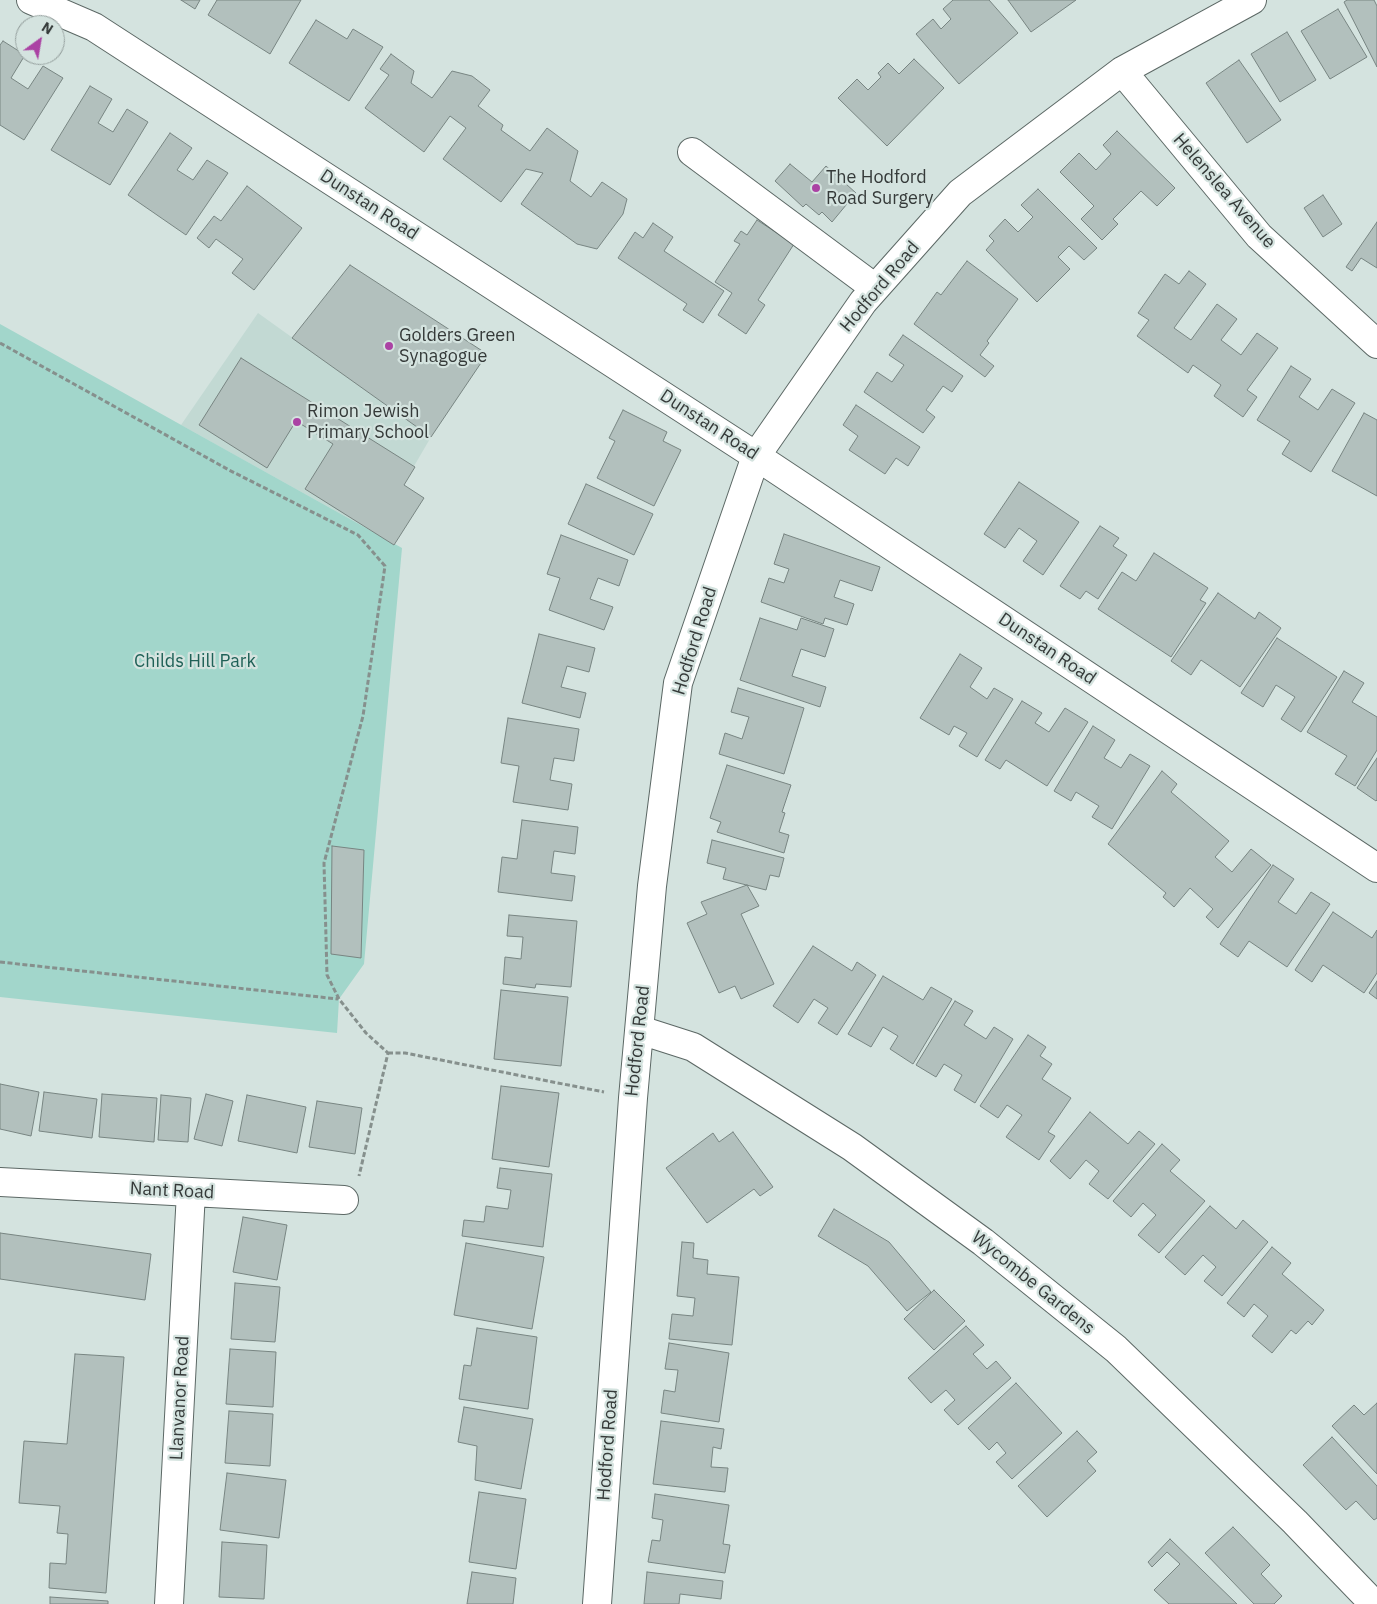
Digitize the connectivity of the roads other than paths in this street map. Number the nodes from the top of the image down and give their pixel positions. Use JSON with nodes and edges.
{"nodes":[{"id":1,"x":31,"y":0,"type":"edge"},
{"id":2,"x":1252,"y":0,"type":"edge"},
{"id":3,"x":1122,"y":71,"type":"junction"},
{"id":4,"x":692,"y":152,"type":"dead end"},
{"id":5,"x":875,"y":288,"type":"junction"},
{"id":6,"x":1377,"y":344,"type":"edge"},
{"id":7,"x":756,"y":456,"type":"junction"},
{"id":8,"x":1377,"y":868,"type":"edge"},
{"id":9,"x":640,"y":1030,"type":"junction"},
{"id":10,"x":0,"y":1182,"type":"edge"},
{"id":11,"x":191,"y":1192,"type":"junction"},
{"id":12,"x":344,"y":1200,"type":"road end"},
{"id":13,"x":170,"y":1604,"type":"edge"},
{"id":14,"x":597,"y":1604,"type":"edge"},
{"id":15,"x":1374,"y":1604,"type":"edge"}],
"edges":[{"from":1,"to":7,"type":"street","name":"Dunstan Road"},
{"from":2,"to":3,"type":"street","name":"Hodford Road"},
{"from":3,"to":5,"type":"street","name":"Hodford Road"},
{"from":3,"to":6,"type":"street","name":"Helenslea Avenue"},
{"from":4,"to":5,"type":"street"},
{"from":5,"to":7,"type":"street","name":"Hodford Road"},
{"from":7,"to":8,"type":"street","name":"Dunstan Road"},
{"from":7,"to":9,"type":"street","name":"Hodford Road"},
{"from":9,"to":14,"type":"street","name":"Hodford Road"},
{"from":9,"to":15,"type":"street","name":"Wycombe Gardens"},
{"from":10,"to":11,"type":"street","name":"Nant Road"},
{"from":11,"to":12,"type":"street","name":"Nant Road"},
{"from":11,"to":13,"type":"street","name":"Llanvanor Road"}]}
